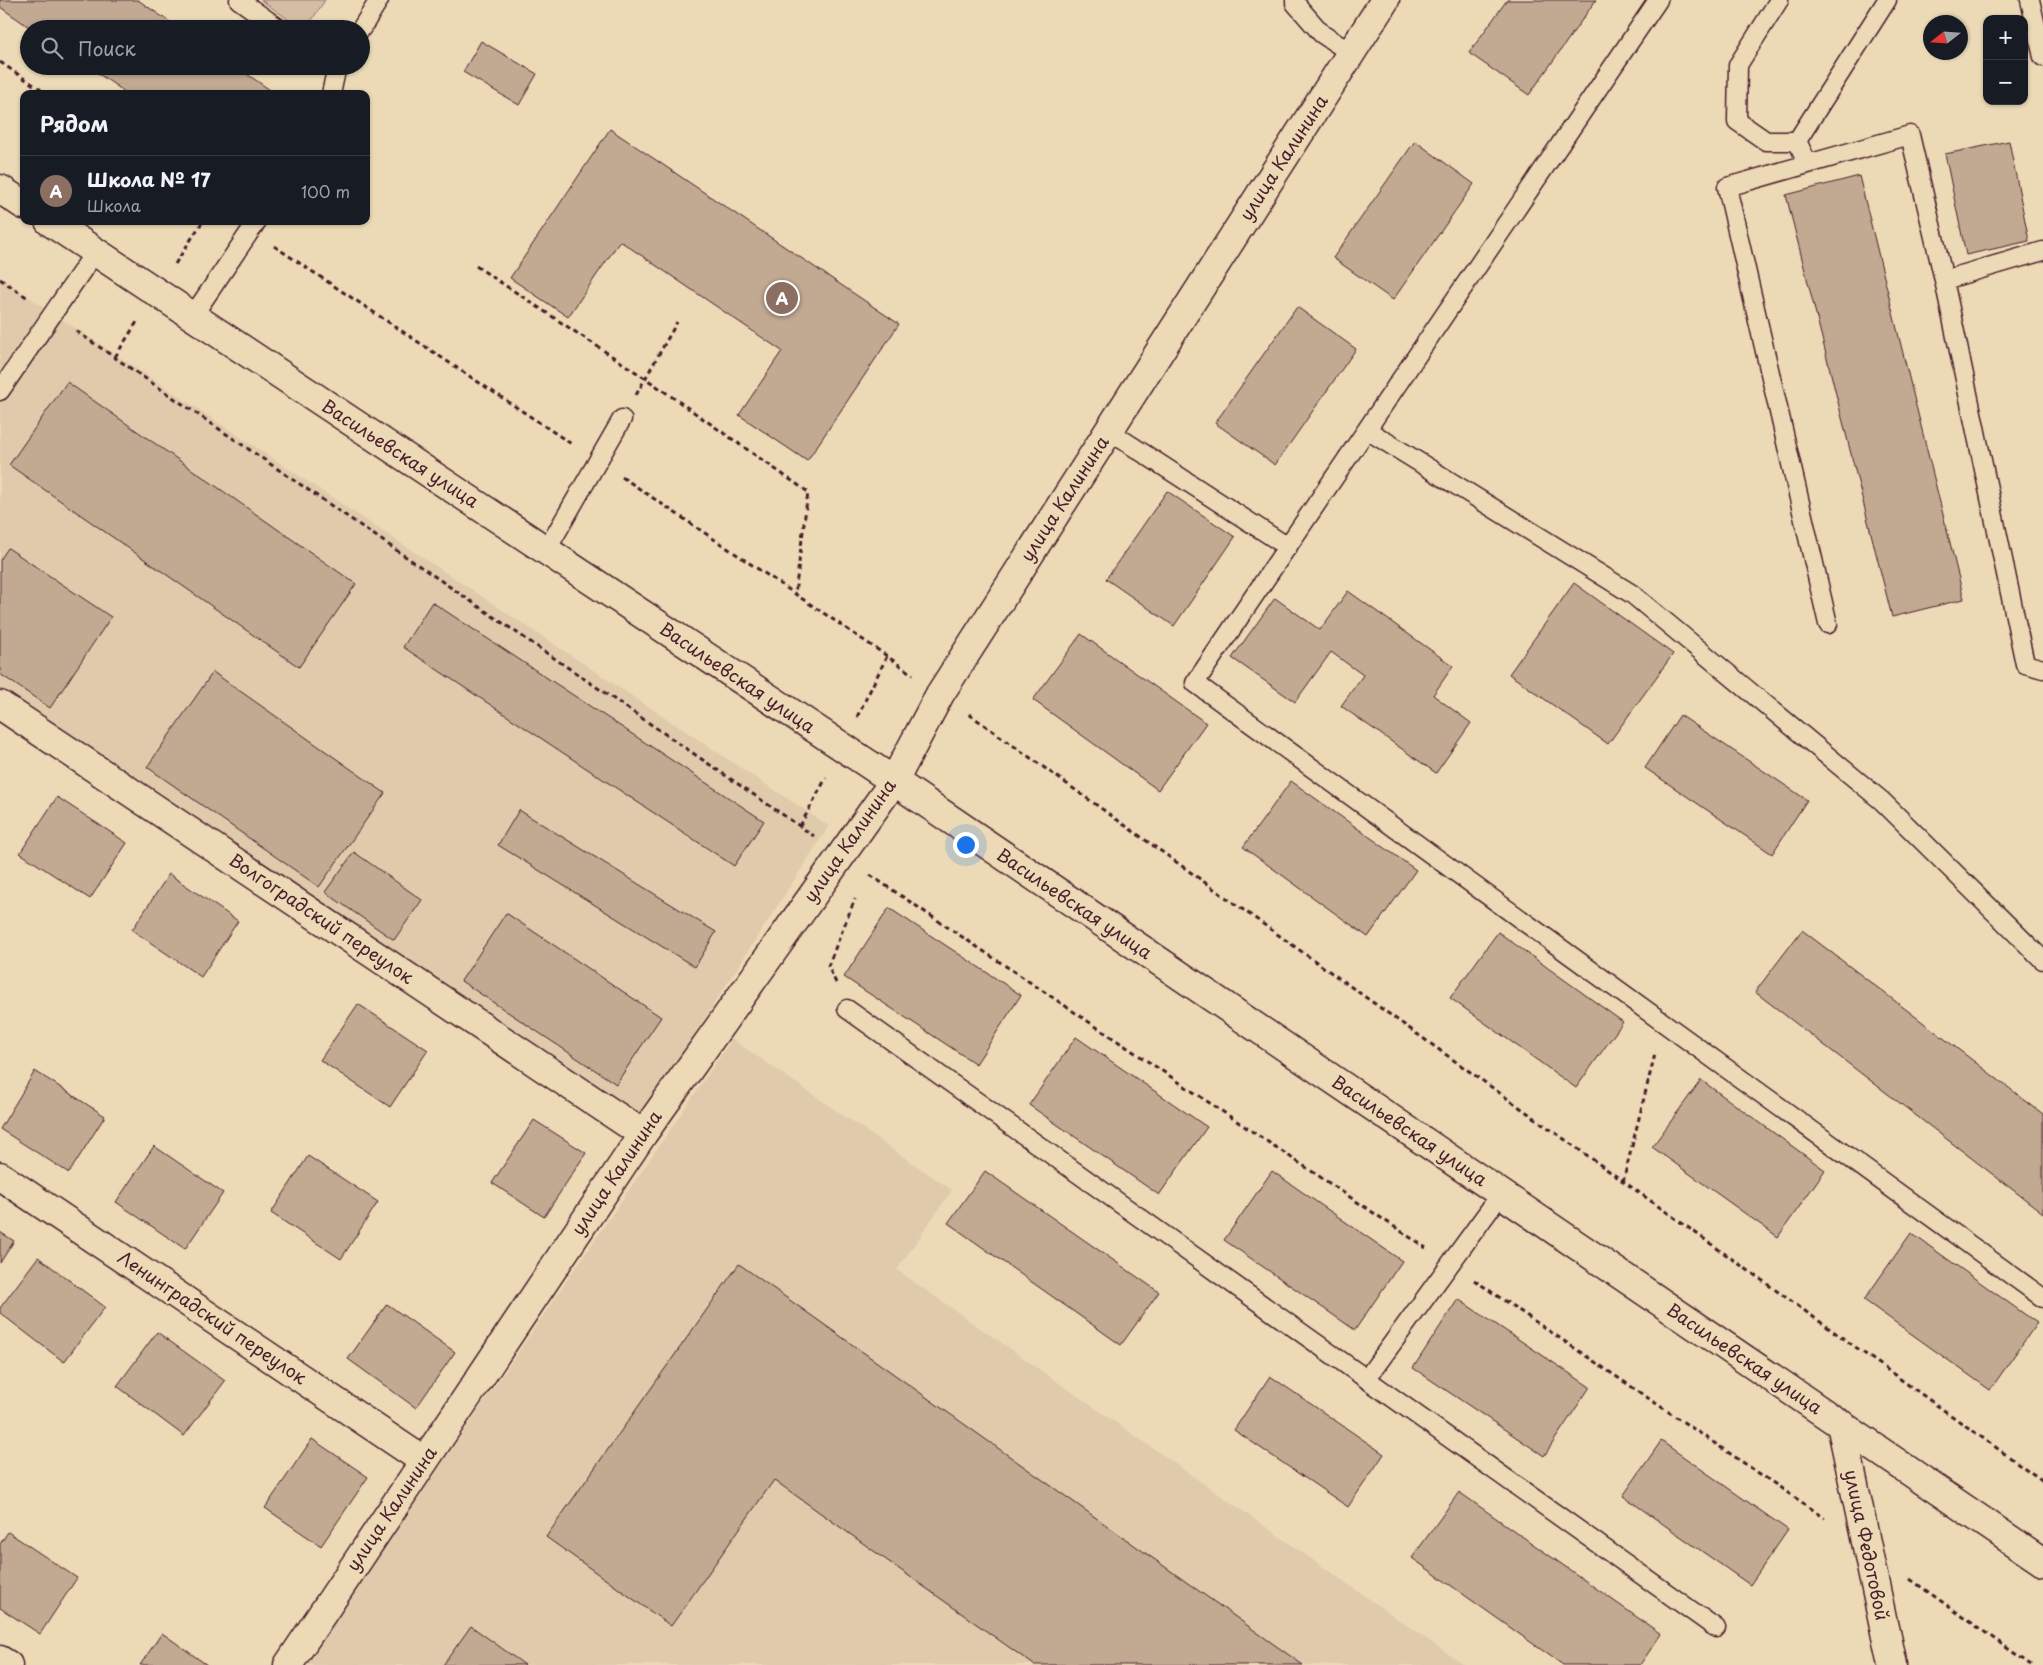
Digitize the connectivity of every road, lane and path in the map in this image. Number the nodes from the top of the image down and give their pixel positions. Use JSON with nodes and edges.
{"nodes":[{"id":1,"x":239,"y":0,"type":"edge"},
{"id":2,"x":379,"y":0,"type":"edge"},
{"id":3,"x":1295,"y":0,"type":"edge"},
{"id":4,"x":1385,"y":0,"type":"edge"},
{"id":5,"x":1658,"y":0,"type":"edge"},
{"id":6,"x":1779,"y":0,"type":"edge"},
{"id":7,"x":1887,"y":0,"type":"edge"},
{"id":8,"x":2030,"y":0,"type":"edge"},
{"id":9,"x":267,"y":20,"type":"edge"},
{"id":10,"x":367,"y":20,"type":"edge"},
{"id":11,"x":1351,"y":53,"type":"junction"},
{"id":12,"x":2043,"y":57,"type":"edge"},
{"id":13,"x":0,"y":62,"type":"edge"},
{"id":14,"x":334,"y":75,"type":"edge"},
{"id":15,"x":41,"y":90,"type":"edge"},
{"id":16,"x":332,"y":90,"type":"edge"},
{"id":17,"x":1797,"y":141,"type":"junction"},
{"id":18,"x":1808,"y":164,"type":"junction"},
{"id":19,"x":0,"y":189,"type":"edge"},
{"id":20,"x":20,"y":202,"type":"edge"},
{"id":21,"x":55,"y":225,"type":"edge"},
{"id":22,"x":254,"y":226,"type":"edge"},
{"id":23,"x":2043,"y":251,"type":"edge"},
{"id":24,"x":95,"y":252,"type":"junction"},
{"id":25,"x":476,"y":266,"type":"dead end"},
{"id":26,"x":0,"y":279,"type":"edge"},
{"id":27,"x":1944,"y":280,"type":"junction"},
{"id":28,"x":52,"y":314,"type":"junction"},
{"id":29,"x":192,"y":317,"type":"junction"},
{"id":30,"x":678,"y":322,"type":"dead end"},
{"id":31,"x":646,"y":378,"type":"junction"},
{"id":32,"x":0,"y":390,"type":"edge"},
{"id":33,"x":622,"y":419,"type":"joint"},
{"id":34,"x":1367,"y":430,"type":"junction"},
{"id":35,"x":1109,"y":431,"type":"junction"},
{"id":36,"x":598,"y":461,"type":"junction"},
{"id":37,"x":1288,"y":547,"type":"junction"},
{"id":38,"x":546,"y":551,"type":"junction"},
{"id":39,"x":795,"y":594,"type":"junction"},
{"id":40,"x":1828,"y":624,"type":"dead end"},
{"id":41,"x":887,"y":656,"type":"junction"},
{"id":42,"x":2043,"y":669,"type":"edge"},
{"id":43,"x":940,"y":694,"type":"junction"},
{"id":44,"x":0,"y":705,"type":"edge"},
{"id":45,"x":842,"y":748,"type":"junction"},
{"id":46,"x":894,"y":781,"type":"junction"},
{"id":47,"x":800,"y":826,"type":"junction"},
{"id":48,"x":841,"y":856,"type":"junction"},
{"id":49,"x":856,"y":898,"type":"dead end"},
{"id":50,"x":2043,"y":960,"type":"edge"},
{"id":51,"x":847,"y":1009,"type":"joint"},
{"id":52,"x":1663,"y":1023,"type":"junction"},
{"id":53,"x":643,"y":1134,"type":"junction"},
{"id":54,"x":0,"y":1176,"type":"edge"},
{"id":55,"x":1624,"y":1182,"type":"junction"},
{"id":56,"x":1501,"y":1194,"type":"junction"},
{"id":57,"x":2043,"y":1298,"type":"edge"},
{"id":58,"x":1367,"y":1378,"type":"junction"},
{"id":59,"x":1841,"y":1424,"type":"junction"},
{"id":60,"x":424,"y":1461,"type":"junction"},
{"id":61,"x":2043,"y":1481,"type":"edge"},
{"id":62,"x":2043,"y":1562,"type":"edge"},
{"id":63,"x":1716,"y":1628,"type":"dead end"},
{"id":64,"x":0,"y":1660,"type":"edge"},
{"id":65,"x":8,"y":1665,"type":"edge"},
{"id":66,"x":288,"y":1665,"type":"edge"},
{"id":67,"x":1892,"y":1665,"type":"edge"}],
"edges":[{"from":1,"to":9,"type":"lane"},
{"from":2,"to":10,"type":"lane"},
{"from":3,"to":11,"type":"lane"},
{"from":4,"to":11,"type":"street","name":"улица Калинина"},
{"from":5,"to":34,"type":"lane"},
{"from":6,"to":17,"type":"lane"},
{"from":7,"to":17,"type":"lane"},
{"from":8,"to":12,"type":"lane"},
{"from":11,"to":35,"type":"street","name":"улица Калинина"},
{"from":13,"to":15,"type":"path"},
{"from":14,"to":16,"type":"lane"},
{"from":17,"to":18,"type":"lane"},
{"from":18,"to":27,"type":"lane"},
{"from":18,"to":40,"type":"lane"},
{"from":19,"to":20,"type":"street"},
{"from":21,"to":24,"type":"street","name":"Васильевская улица"},
{"from":22,"to":29,"type":"lane"},
{"from":22,"to":36,"type":"path"},
{"from":23,"to":27,"type":"lane"},
{"from":24,"to":28,"type":"lane"},
{"from":24,"to":29,"type":"street","name":"Васильевская улица"},
{"from":25,"to":31,"type":"path"},
{"from":26,"to":28,"type":"path"},
{"from":27,"to":42,"type":"lane"},
{"from":28,"to":32,"type":"lane"},
{"from":28,"to":47,"type":"path"},
{"from":29,"to":38,"type":"street","name":"Васильевская улица"},
{"from":30,"to":31,"type":"path"},
{"from":31,"to":33,"type":"path"},
{"from":31,"to":39,"type":"path"},
{"from":33,"to":36,"type":"lane"},
{"from":34,"to":37,"type":"lane"},
{"from":34,"to":50,"type":"lane"},
{"from":35,"to":37,"type":"lane"},
{"from":35,"to":43,"type":"street","name":"улица Калинина"},
{"from":36,"to":38,"type":"lane"},
{"from":36,"to":39,"type":"path"},
{"from":37,"to":52,"type":"lane"},
{"from":38,"to":45,"type":"street","name":"Васильевская улица"},
{"from":39,"to":41,"type":"path"},
{"from":41,"to":43,"type":"path"},
{"from":41,"to":45,"type":"path"},
{"from":43,"to":46,"type":"street","name":"улица Калинина"},
{"from":43,"to":55,"type":"path"},
{"from":44,"to":53,"type":"street","name":"Волгоградский переулок"},
{"from":45,"to":46,"type":"street","name":"Васильевская улица"},
{"from":45,"to":47,"type":"path"},
{"from":46,"to":48,"type":"street","name":"улица Калинина"},
{"from":46,"to":56,"type":"street","name":"Васильевская улица"},
{"from":47,"to":48,"type":"path"},
{"from":48,"to":53,"type":"street","name":"улица Калинина"},
{"from":49,"to":51,"type":"path"},
{"from":51,"to":58,"type":"lane"},
{"from":52,"to":55,"type":"path"},
{"from":52,"to":57,"type":"lane"},
{"from":53,"to":60,"type":"street","name":"улица Калинина"},
{"from":54,"to":60,"type":"street","name":"Ленинградский переулок"},
{"from":55,"to":61,"type":"path"},
{"from":56,"to":58,"type":"lane"},
{"from":56,"to":59,"type":"street","name":"Васильевская улица"},
{"from":58,"to":63,"type":"lane"},
{"from":59,"to":62,"type":"street","name":"Васильевская улица"},
{"from":59,"to":67,"type":"street","name":"улица Федотовой"},
{"from":60,"to":66,"type":"street","name":"улица Калинина"},
{"from":64,"to":65,"type":"street"}]}
